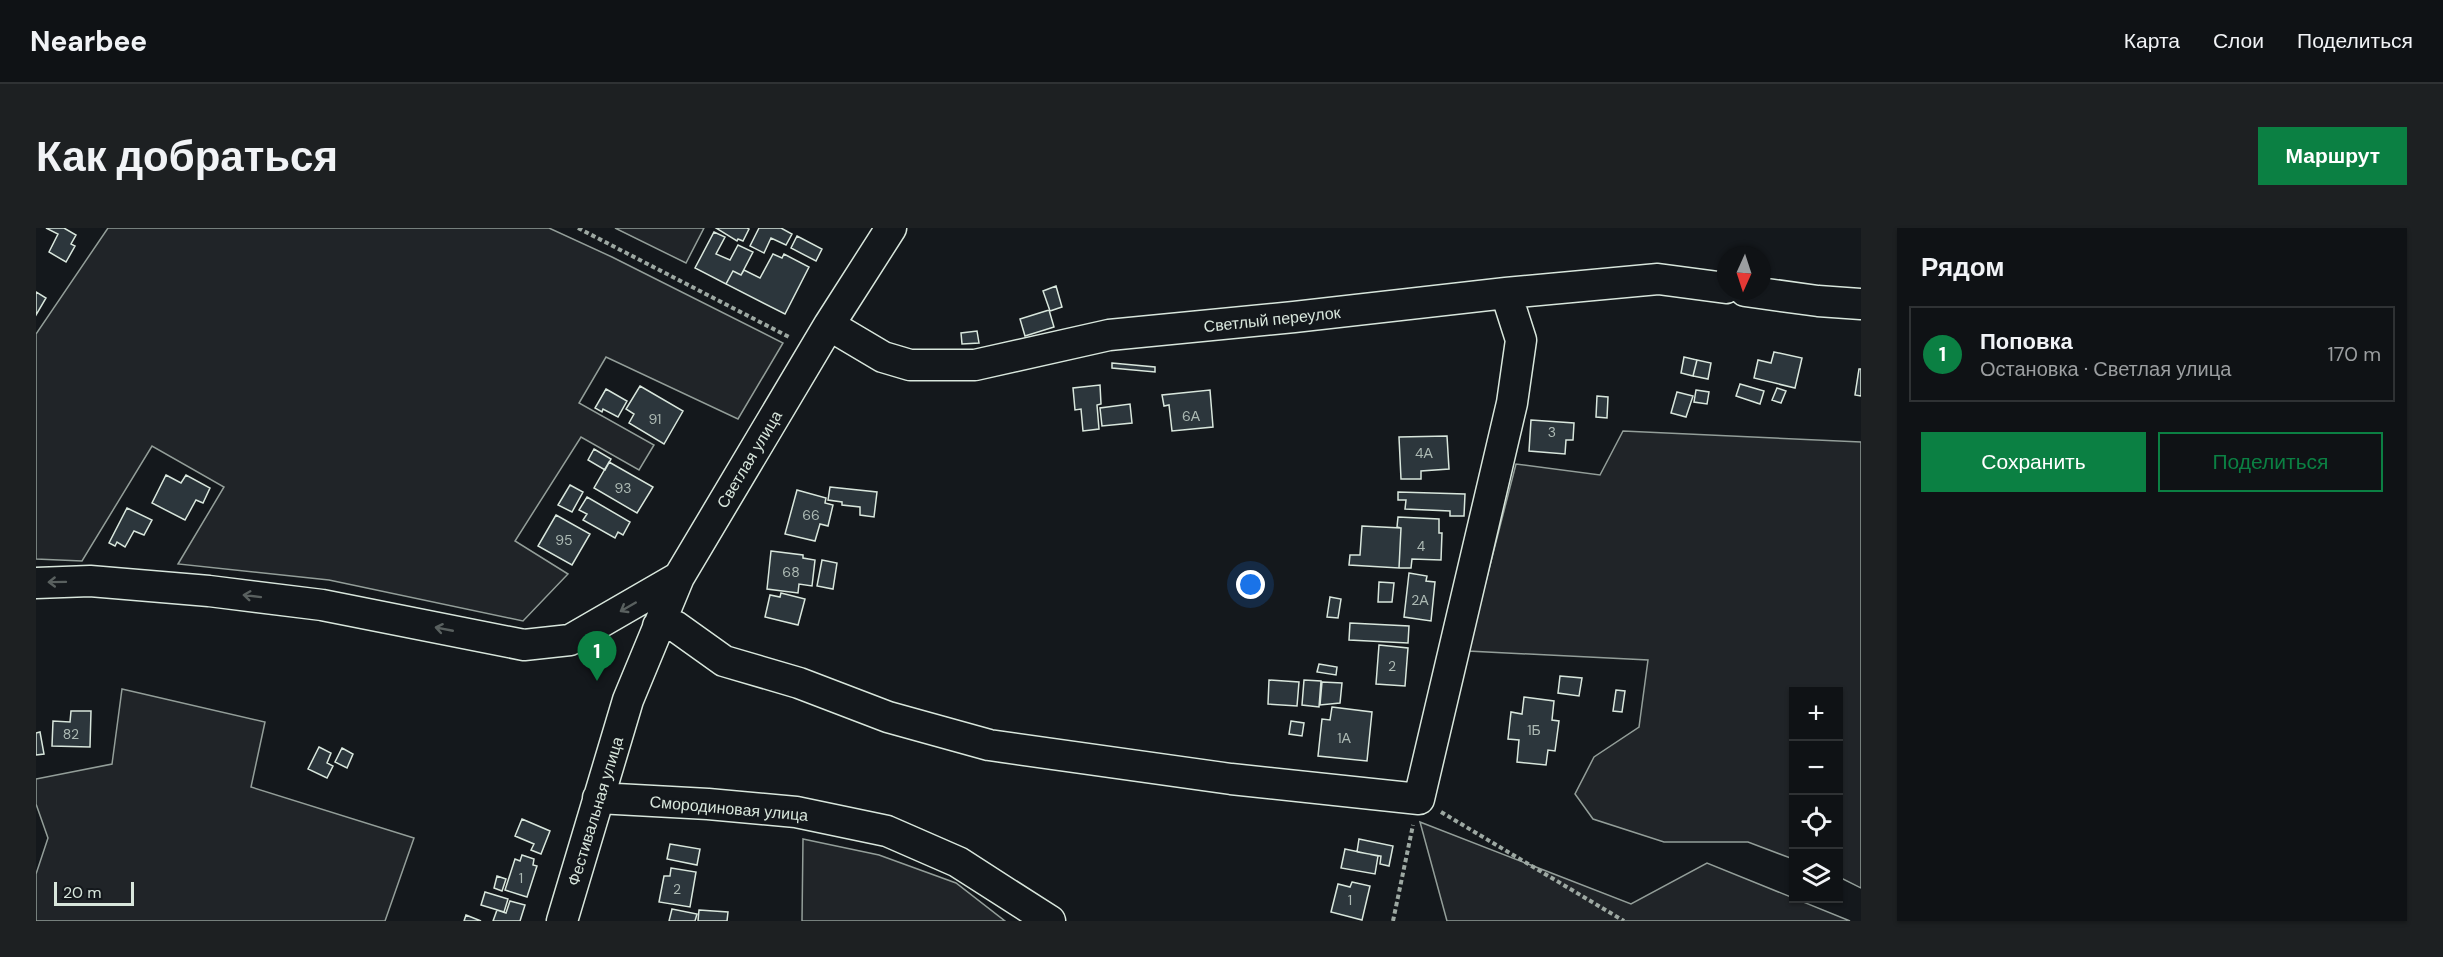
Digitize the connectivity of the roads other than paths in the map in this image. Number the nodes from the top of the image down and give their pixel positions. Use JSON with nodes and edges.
{"nodes":[{"id":1,"x":891,"y":228,"type":"edge"},
{"id":2,"x":1717,"y":287,"type":"edge"},
{"id":3,"x":1506,"y":293,"type":"junction"},
{"id":4,"x":1771,"y":295,"type":"edge"},
{"id":5,"x":1861,"y":304,"type":"edge"},
{"id":6,"x":821,"y":338,"type":"junction"},
{"id":7,"x":679,"y":577,"type":"junction"},
{"id":8,"x":36,"y":583,"type":"edge"},
{"id":9,"x":658,"y":626,"type":"junction"},
{"id":10,"x":628,"y":700,"type":"joint"},
{"id":11,"x":598,"y":798,"type":"junction"},
{"id":12,"x":562,"y":921,"type":"edge"},
{"id":13,"x":1050,"y":921,"type":"edge"}],
"edges":[{"from":1,"to":6,"type":"street","name":"Светлая улица"},
{"from":2,"to":3,"type":"street","name":"Светлый переулок"},
{"from":3,"to":6,"type":"street","name":"Светлый переулок"},
{"from":3,"to":9,"type":"street"},
{"from":4,"to":5,"type":"street"},
{"from":6,"to":7,"type":"street","name":"Светлая улица"},
{"from":7,"to":8,"type":"street","one_way":true},
{"from":7,"to":9,"type":"street","name":"Светлая улица"},
{"from":9,"to":10,"type":"street","name":"Светлая улица"},
{"from":10,"to":11,"type":"street","name":"Фестивальная улица"},
{"from":11,"to":12,"type":"street","name":"Фестивальная улица"},
{"from":11,"to":13,"type":"street","name":"Смородиновая улица"}]}
